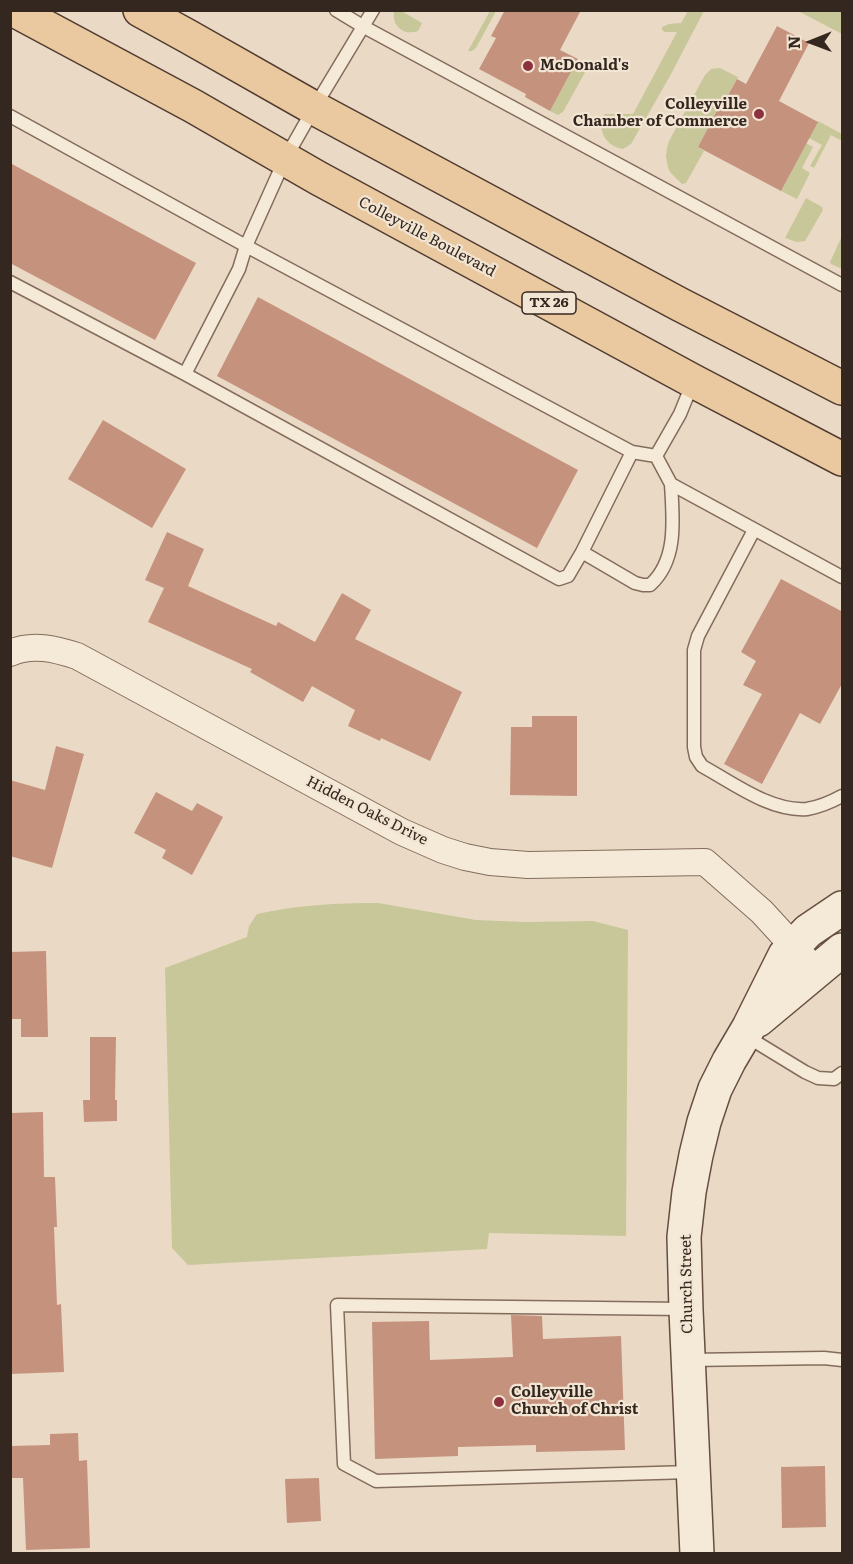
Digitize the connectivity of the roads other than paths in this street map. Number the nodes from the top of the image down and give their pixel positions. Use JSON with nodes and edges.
{"nodes":[{"id":1,"x":14,"y":10,"type":"edge"},
{"id":2,"x":140,"y":10,"type":"edge"},
{"id":3,"x":336,"y":10,"type":"edge"},
{"id":4,"x":373,"y":10,"type":"edge"},
{"id":5,"x":364,"y":27,"type":"junction"},
{"id":6,"x":314,"y":108,"type":"junction"},
{"id":7,"x":10,"y":116,"type":"edge"},
{"id":8,"x":285,"y":159,"type":"junction"},
{"id":9,"x":246,"y":246,"type":"junction"},
{"id":10,"x":10,"y":282,"type":"edge"},
{"id":11,"x":843,"y":285,"type":"edge"},
{"id":12,"x":185,"y":374,"type":"junction"},
{"id":13,"x":693,"y":381,"type":"junction"},
{"id":14,"x":842,"y":387,"type":"edge"},
{"id":15,"x":632,"y":452,"type":"junction"},
{"id":16,"x":657,"y":456,"type":"junction"},
{"id":17,"x":843,"y":459,"type":"edge"},
{"id":18,"x":670,"y":484,"type":"junction"},
{"id":19,"x":754,"y":530,"type":"junction"},
{"id":20,"x":582,"y":552,"type":"junction"},
{"id":21,"x":843,"y":577,"type":"edge"},
{"id":22,"x":10,"y":653,"type":"edge"},
{"id":23,"x":843,"y":796,"type":"edge"},
{"id":24,"x":843,"y":908,"type":"edge"},
{"id":25,"x":794,"y":946,"type":"junction"},
{"id":26,"x":843,"y":950,"type":"edge"},
{"id":27,"x":815,"y":972,"type":"junction"},
{"id":28,"x":747,"y":1031,"type":"junction"},
{"id":29,"x":843,"y":1073,"type":"edge"},
{"id":30,"x":686,"y":1310,"type":"junction"},
{"id":31,"x":689,"y":1360,"type":"junction"},
{"id":32,"x":843,"y":1360,"type":"edge"},
{"id":33,"x":693,"y":1472,"type":"junction"},
{"id":34,"x":697,"y":1554,"type":"edge"}],
"edges":[{"from":1,"to":8,"type":"main road","name":"Colleyville Boulevard","number":"TX 26"},
{"from":2,"to":6,"type":"main road"},
{"from":3,"to":5,"type":"lane"},
{"from":4,"to":5,"type":"lane"},
{"from":5,"to":6,"type":"lane"},
{"from":5,"to":11,"type":"lane"},
{"from":6,"to":8,"type":"lane"},
{"from":6,"to":14,"type":"main road"},
{"from":7,"to":9,"type":"lane"},
{"from":8,"to":9,"type":"lane"},
{"from":8,"to":13,"type":"main road","name":"Colleyville Boulevard","number":"TX 26"},
{"from":9,"to":12,"type":"lane"},
{"from":9,"to":15,"type":"lane"},
{"from":10,"to":12,"type":"lane"},
{"from":12,"to":20,"type":"lane"},
{"from":13,"to":16,"type":"lane"},
{"from":13,"to":17,"type":"main road","name":"Colleyville Boulevard","number":"TX 26"},
{"from":15,"to":16,"type":"lane"},
{"from":15,"to":20,"type":"lane"},
{"from":16,"to":18,"type":"lane"},
{"from":18,"to":19,"type":"lane"},
{"from":18,"to":20,"type":"lane"},
{"from":19,"to":21,"type":"lane"},
{"from":19,"to":23,"type":"lane"},
{"from":22,"to":25,"type":"street","name":"Hidden Oaks Drive"},
{"from":24,"to":25,"type":"street","name":"Church Street"},
{"from":25,"to":27,"type":"street","name":"Hidden Oaks Drive"},
{"from":25,"to":28,"type":"street","name":"Church Street"},
{"from":26,"to":27,"type":"street","name":"Church Street"},
{"from":27,"to":28,"type":"street","name":"Church Street"},
{"from":28,"to":29,"type":"lane"},
{"from":28,"to":30,"type":"street","name":"Church Street"},
{"from":30,"to":31,"type":"street","name":"Church Street"},
{"from":30,"to":33,"type":"lane"},
{"from":31,"to":32,"type":"lane"},
{"from":31,"to":33,"type":"street","name":"Church Street"},
{"from":33,"to":34,"type":"street","name":"Church Street"}]}
